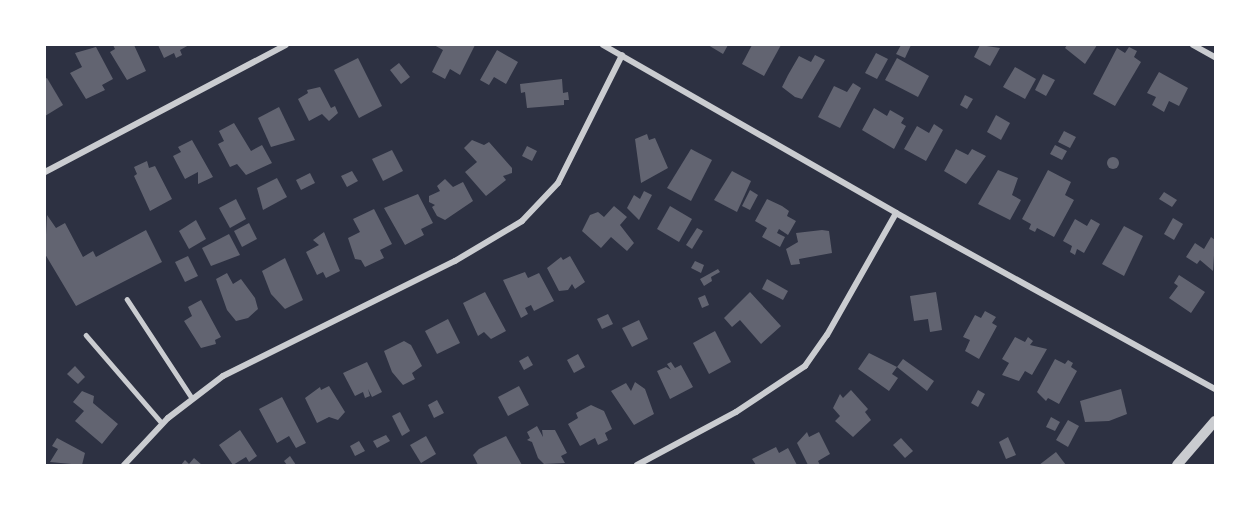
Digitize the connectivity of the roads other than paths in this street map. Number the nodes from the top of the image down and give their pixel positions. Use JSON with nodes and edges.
{"nodes":[{"id":1,"x":286,"y":45,"type":"edge"},
{"id":2,"x":603,"y":45,"type":"edge"},
{"id":3,"x":1193,"y":45,"type":"edge"},
{"id":4,"x":622,"y":55,"type":"junction"},
{"id":5,"x":1215,"y":57,"type":"edge"},
{"id":6,"x":45,"y":172,"type":"edge"},
{"id":7,"x":896,"y":213,"type":"junction"},
{"id":8,"x":127,"y":299,"type":"dead end"},
{"id":9,"x":86,"y":335,"type":"dead end"},
{"id":10,"x":1215,"y":389,"type":"edge"},
{"id":11,"x":192,"y":398,"type":"junction"},
{"id":12,"x":1215,"y":421,"type":"edge"},
{"id":13,"x":162,"y":423,"type":"junction"},
{"id":14,"x":124,"y":465,"type":"edge"},
{"id":15,"x":638,"y":465,"type":"edge"},
{"id":16,"x":1177,"y":465,"type":"edge"}],
"edges":[{"from":1,"to":6,"type":"street"},
{"from":2,"to":4,"type":"street"},
{"from":3,"to":5,"type":"street"},
{"from":4,"to":7,"type":"street"},
{"from":4,"to":11,"type":"street"},
{"from":7,"to":10,"type":"street"},
{"from":7,"to":15,"type":"street"},
{"from":8,"to":11,"type":"lane"},
{"from":9,"to":13,"type":"lane"},
{"from":11,"to":13,"type":"street"},
{"from":12,"to":16,"type":"street"},
{"from":13,"to":14,"type":"street"}]}
